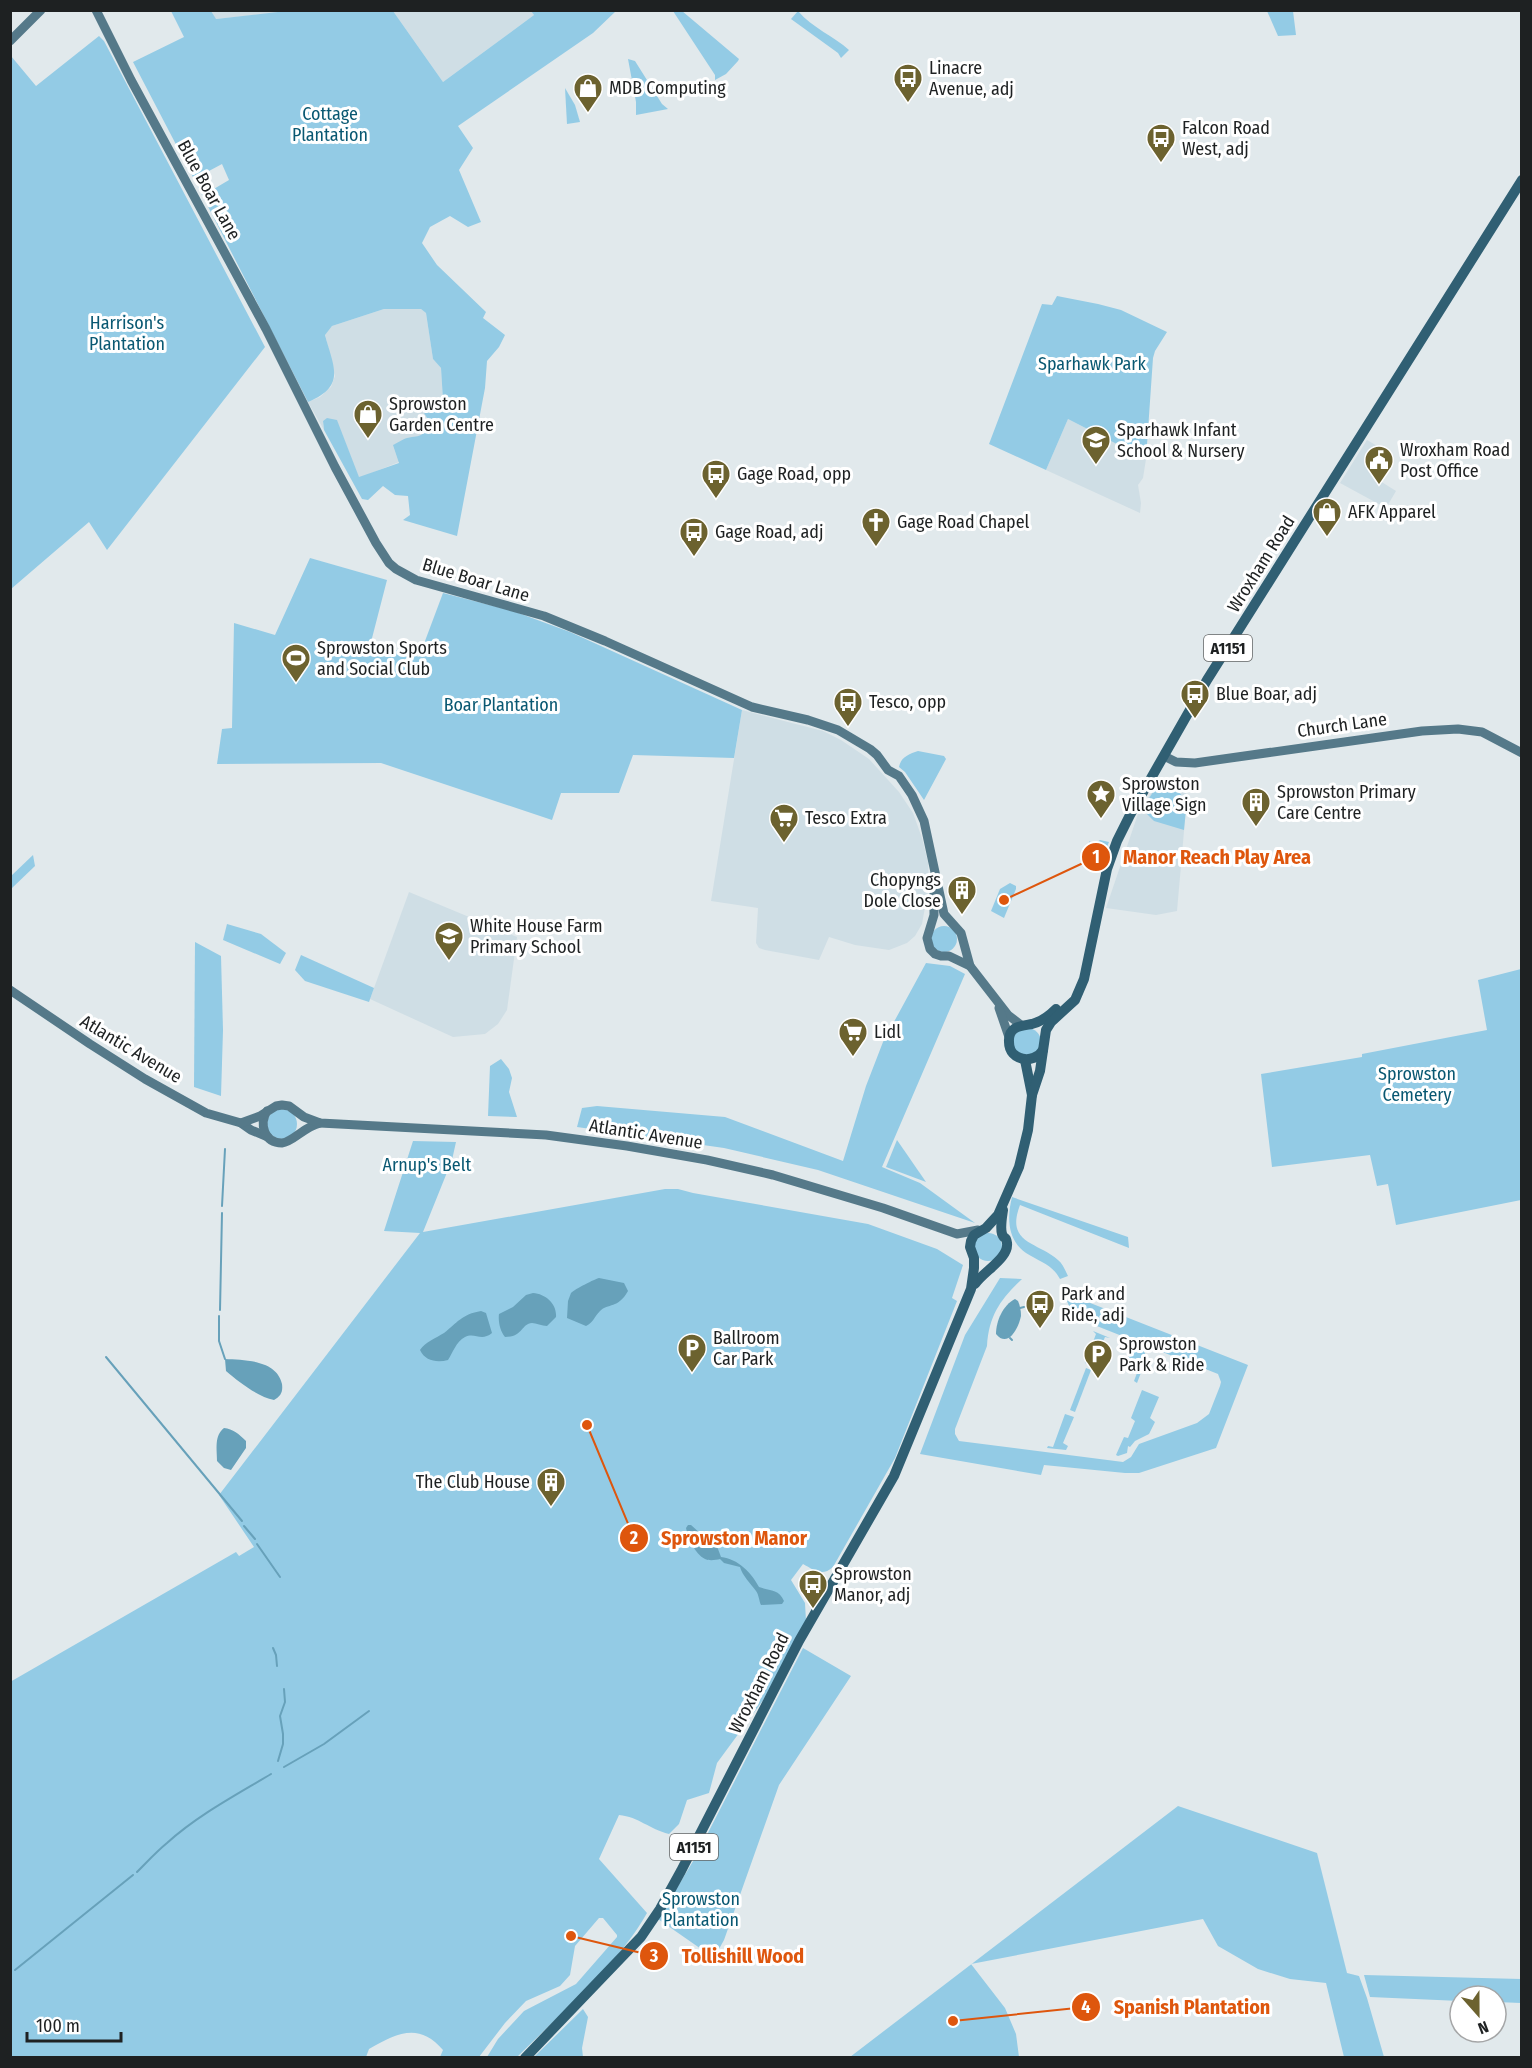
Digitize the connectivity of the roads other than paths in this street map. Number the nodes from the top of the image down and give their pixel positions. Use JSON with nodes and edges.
{"nodes":[{"id":1,"x":41,"y":10,"type":"edge"},
{"id":2,"x":96,"y":10,"type":"edge"},
{"id":3,"x":10,"y":41,"type":"edge"},
{"id":4,"x":1521,"y":180,"type":"edge"},
{"id":5,"x":1521,"y":753,"type":"edge"},
{"id":6,"x":1164,"y":756,"type":"junction"},
{"id":7,"x":935,"y":871,"type":"junction"},
{"id":8,"x":950,"y":922,"type":"junction"},
{"id":9,"x":929,"y":930,"type":"junction"},
{"id":10,"x":962,"y":941,"type":"junction"},
{"id":11,"x":949,"y":956,"type":"junction"},
{"id":12,"x":970,"y":966,"type":"junction"},
{"id":13,"x":1079,"y":989,"type":"junction"},
{"id":14,"x":10,"y":990,"type":"edge"},
{"id":15,"x":994,"y":999,"type":"junction"},
{"id":16,"x":1026,"y":1024,"type":"junction"},
{"id":17,"x":1009,"y":1037,"type":"junction"},
{"id":18,"x":1044,"y":1043,"type":"junction"},
{"id":19,"x":1025,"y":1060,"type":"junction"},
{"id":20,"x":1032,"y":1095,"type":"junction"},
{"id":21,"x":267,"y":1111,"type":"junction"},
{"id":22,"x":297,"y":1113,"type":"junction"},
{"id":23,"x":241,"y":1123,"type":"junction"},
{"id":24,"x":320,"y":1123,"type":"junction"},
{"id":25,"x":298,"y":1134,"type":"junction"},
{"id":26,"x":267,"y":1137,"type":"junction"},
{"id":27,"x":1003,"y":1206,"type":"junction"},
{"id":28,"x":982,"y":1229,"type":"junction"},
{"id":29,"x":1002,"y":1233,"type":"junction"},
{"id":30,"x":957,"y":1234,"type":"junction"},
{"id":31,"x":972,"y":1256,"type":"junction"},
{"id":32,"x":994,"y":1264,"type":"junction"},
{"id":33,"x":971,"y":1290,"type":"junction"},
{"id":34,"x":525,"y":2058,"type":"edge"}],
"edges":[{"from":1,"to":3,"type":"street"},
{"from":2,"to":7,"type":"street","name":"Blue Boar Lane"},
{"from":4,"to":6,"type":"main road","name":"Wroxham Road","number":"A1151"},
{"from":5,"to":6,"type":"street","name":"Church Lane"},
{"from":6,"to":13,"type":"main road","name":"Wroxham Road","number":"A1151"},
{"from":7,"to":8,"type":"street","name":"Blue Boar Lane"},
{"from":7,"to":9,"type":"street","name":"Blue Boar Lane"},
{"from":8,"to":9,"type":"street"},
{"from":8,"to":10,"type":"street","name":"Blue Boar Lane"},
{"from":9,"to":11,"type":"street","name":"Blue Boar Lane"},
{"from":10,"to":11,"type":"street"},
{"from":10,"to":12,"type":"street","name":"Blue Boar Lane"},
{"from":11,"to":12,"type":"street","name":"Blue Boar Lane"},
{"from":12,"to":15,"type":"street","name":"Blue Boar Lane"},
{"from":13,"to":16,"type":"main road"},
{"from":13,"to":18,"type":"main road","name":"Wroxham Road","number":"A1151"},
{"from":14,"to":23,"type":"street","name":"Atlantic Avenue"},
{"from":15,"to":16,"type":"street","name":"Blue Boar Lane"},
{"from":15,"to":17,"type":"street","name":"Blue Boar Lane"},
{"from":16,"to":17,"type":"main road"},
{"from":16,"to":18,"type":"main road"},
{"from":17,"to":19,"type":"main road","name":"Wroxham Road","number":"A1151"},
{"from":18,"to":19,"type":"main road","name":"Wroxham Road","number":"A1151"},
{"from":18,"to":20,"type":"main road","name":"Wroxham Road","number":"A1151"},
{"from":19,"to":20,"type":"main road","name":"Wroxham Road","number":"A1151"},
{"from":20,"to":27,"type":"main road","name":"Wroxham Road","number":"A1151"},
{"from":21,"to":22,"type":"street","name":"Atlantic Avenue"},
{"from":21,"to":23,"type":"street","name":"Atlantic Avenue"},
{"from":21,"to":26,"type":"street"},
{"from":22,"to":24,"type":"street","name":"Atlantic Avenue"},
{"from":22,"to":25,"type":"street"},
{"from":23,"to":26,"type":"street","name":"Atlantic Avenue"},
{"from":24,"to":25,"type":"street","name":"Atlantic Avenue"},
{"from":24,"to":30,"type":"street","name":"Atlantic Avenue"},
{"from":25,"to":26,"type":"street","name":"Atlantic Avenue"},
{"from":27,"to":28,"type":"main road","name":"Wroxham Road","number":"A1151"},
{"from":27,"to":29,"type":"main road","name":"Wroxham Road","number":"A1151"},
{"from":28,"to":29,"type":"main road"},
{"from":28,"to":30,"type":"street","name":"Atlantic Avenue"},
{"from":28,"to":31,"type":"main road","name":"Wroxham Road","number":"A1151"},
{"from":29,"to":32,"type":"main road","name":"Wroxham Road","number":"A1151"},
{"from":30,"to":31,"type":"street"},
{"from":31,"to":32,"type":"main road"},
{"from":31,"to":33,"type":"main road","name":"Wroxham Road","number":"A1151"},
{"from":32,"to":33,"type":"main road","name":"Wroxham Road","number":"A1151"},
{"from":33,"to":34,"type":"main road","name":"Wroxham Road","number":"A1151"}]}
